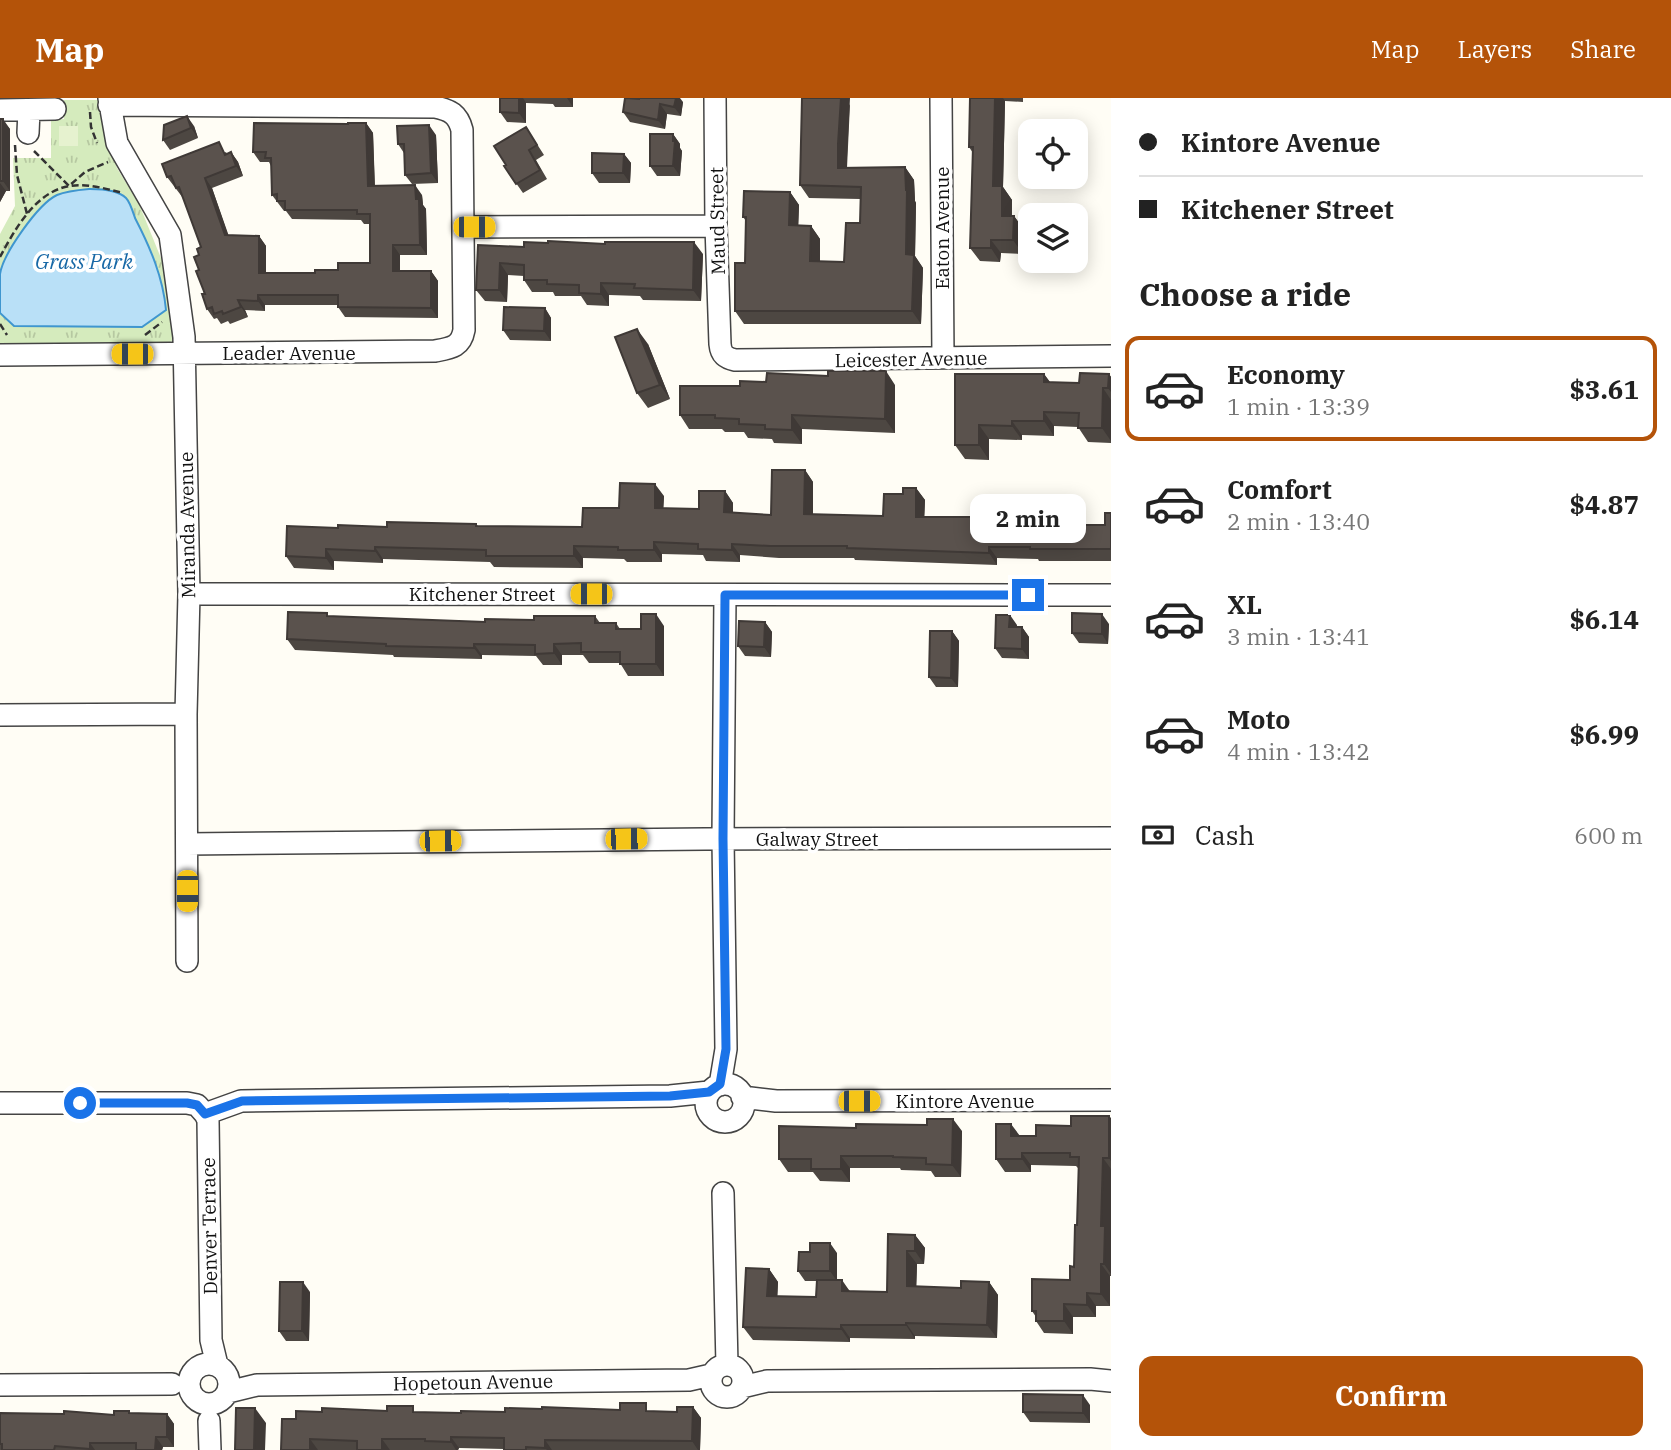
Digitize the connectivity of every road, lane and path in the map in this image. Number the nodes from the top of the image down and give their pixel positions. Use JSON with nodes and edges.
{"nodes":[{"id":1,"x":715,"y":98,"type":"edge"},
{"id":2,"x":941,"y":98,"type":"edge"},
{"id":3,"x":109,"y":102,"type":"edge"},
{"id":4,"x":55,"y":109,"type":"dead end"},
{"id":5,"x":0,"y":110,"type":"edge"},
{"id":6,"x":29,"y":110,"type":"junction"},
{"id":7,"x":20,"y":140,"type":"junction"},
{"id":8,"x":123,"y":155,"type":"junction"},
{"id":9,"x":69,"y":186,"type":"junction"},
{"id":10,"x":124,"y":193,"type":"dead end"},
{"id":11,"x":27,"y":214,"type":"junction"},
{"id":12,"x":716,"y":226,"type":"junction"},
{"id":13,"x":464,"y":227,"type":"junction"},
{"id":14,"x":0,"y":257,"type":"edge"},
{"id":15,"x":0,"y":324,"type":"edge"},
{"id":16,"x":166,"y":328,"type":"dead end"},
{"id":17,"x":7,"y":335,"type":"dead end"},
{"id":18,"x":157,"y":336,"type":"dead end"},
{"id":19,"x":720,"y":344,"type":"joint"},
{"id":20,"x":184,"y":353,"type":"junction"},
{"id":21,"x":0,"y":355,"type":"edge"},
{"id":22,"x":1111,"y":356,"type":"edge"},
{"id":23,"x":943,"y":358,"type":"junction"},
{"id":24,"x":189,"y":594,"type":"junction"},
{"id":25,"x":725,"y":595,"type":"junction"},
{"id":26,"x":1111,"y":595,"type":"edge"},
{"id":27,"x":186,"y":714,"type":"junction"},
{"id":28,"x":0,"y":715,"type":"edge"},
{"id":29,"x":1111,"y":838,"type":"edge"},
{"id":30,"x":723,"y":839,"type":"junction"},
{"id":31,"x":187,"y":844,"type":"junction"},
{"id":32,"x":187,"y":961,"type":"dead end"},
{"id":33,"x":726,"y":1096,"type":"junction"},
{"id":34,"x":1111,"y":1100,"type":"edge"},
{"id":35,"x":0,"y":1103,"type":"edge"},
{"id":36,"x":205,"y":1114,"type":"junction"},
{"id":37,"x":723,"y":1193,"type":"dead end"},
{"id":38,"x":727,"y":1378,"type":"junction"},
{"id":39,"x":1104,"y":1378,"type":"edge"},
{"id":40,"x":0,"y":1385,"type":"edge"},
{"id":41,"x":210,"y":1388,"type":"junction"},
{"id":42,"x":210,"y":1450,"type":"edge"}],
"edges":[{"from":1,"to":12,"type":"street","name":"Maud Street"},
{"from":2,"to":23,"type":"street","name":"Eaton Avenue"},
{"from":3,"to":8,"type":"street","name":"Miranda Avenue"},
{"from":3,"to":13,"type":"street","name":"Leader Avenue"},
{"from":4,"to":6,"type":"street"},
{"from":5,"to":6,"type":"street"},
{"from":6,"to":7,"type":"street"},
{"from":7,"to":9,"type":"path"},
{"from":7,"to":11,"type":"path"},
{"from":8,"to":9,"type":"path"},
{"from":8,"to":20,"type":"street","name":"Miranda Avenue"},
{"from":9,"to":10,"type":"path"},
{"from":9,"to":11,"type":"path"},
{"from":11,"to":14,"type":"path"},
{"from":12,"to":13,"type":"street"},
{"from":12,"to":19,"type":"street","name":"Maud Street"},
{"from":13,"to":20,"type":"street","name":"Leader Avenue"},
{"from":15,"to":17,"type":"path"},
{"from":16,"to":18,"type":"path"},
{"from":19,"to":23,"type":"street","name":"Leicester Avenue"},
{"from":20,"to":21,"type":"street","name":"Leader Avenue"},
{"from":20,"to":24,"type":"street","name":"Miranda Avenue"},
{"from":22,"to":23,"type":"street","name":"Leicester Avenue"},
{"from":24,"to":25,"type":"street","name":"Kitchener Street"},
{"from":24,"to":27,"type":"street","name":"Miranda Avenue"},
{"from":25,"to":26,"type":"street","name":"Kitchener Street"},
{"from":25,"to":30,"type":"street"},
{"from":27,"to":28,"type":"street"},
{"from":27,"to":31,"type":"street","name":"Miranda Avenue"},
{"from":29,"to":30,"type":"street","name":"Galway Street"},
{"from":30,"to":31,"type":"street","name":"Galway Street"},
{"from":30,"to":33,"type":"street"},
{"from":31,"to":32,"type":"street","name":"Miranda Avenue"},
{"from":33,"to":34,"type":"street","name":"Kintore Avenue"},
{"from":33,"to":36,"type":"street","name":"Kintore Avenue"},
{"from":35,"to":36,"type":"street"},
{"from":36,"to":41,"type":"street","name":"Denver Terrace"},
{"from":37,"to":38,"type":"street"},
{"from":38,"to":39,"type":"street","name":"Hopetoun Avenue"},
{"from":38,"to":41,"type":"street","name":"Hopetoun Avenue"},
{"from":40,"to":41,"type":"street"},
{"from":41,"to":42,"type":"street","name":"Denver Terrace"}]}
